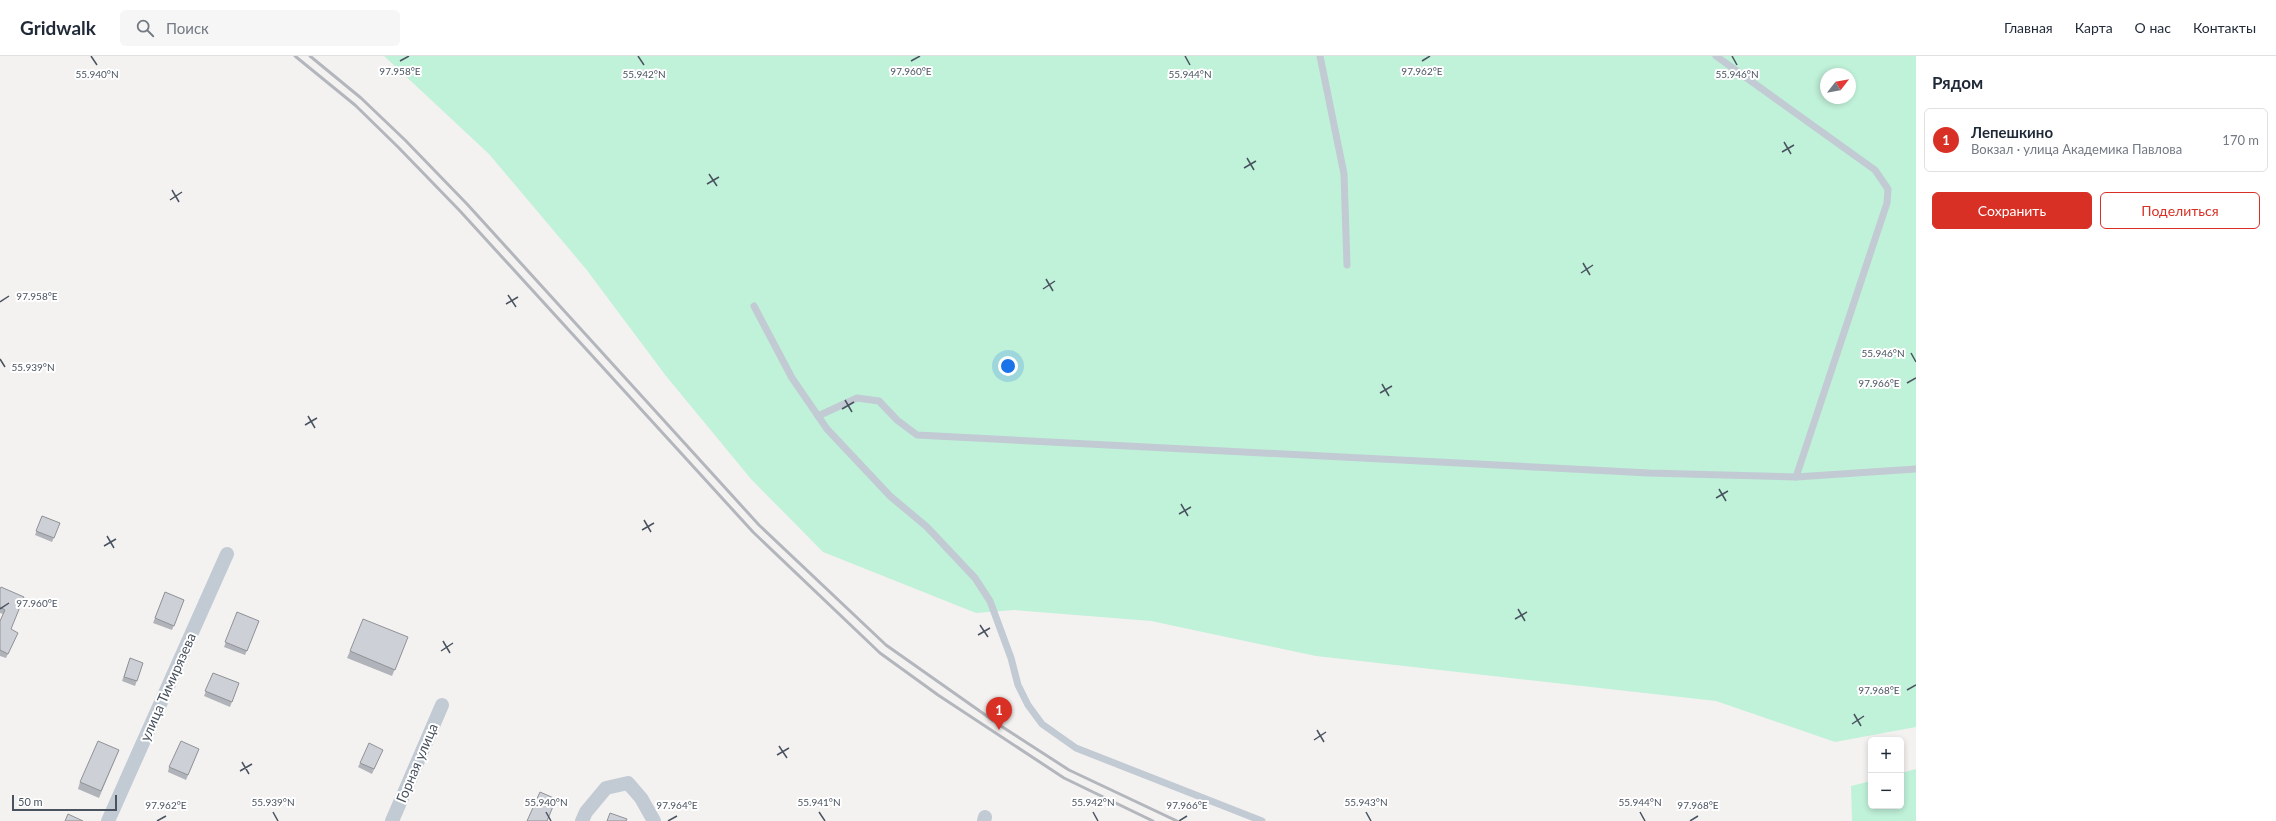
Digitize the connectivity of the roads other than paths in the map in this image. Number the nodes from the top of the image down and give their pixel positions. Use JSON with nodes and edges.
{"nodes":[{"id":1,"x":1320,"y":56,"type":"edge"},
{"id":2,"x":1716,"y":56,"type":"edge"},
{"id":3,"x":1347,"y":264,"type":"dead end"},
{"id":4,"x":754,"y":306,"type":"dead end"},
{"id":5,"x":818,"y":416,"type":"junction"},
{"id":6,"x":1916,"y":470,"type":"edge"},
{"id":7,"x":1796,"y":477,"type":"junction"},
{"id":8,"x":227,"y":554,"type":"dead end"},
{"id":9,"x":442,"y":705,"type":"dead end"},
{"id":10,"x":108,"y":821,"type":"edge"},
{"id":11,"x":392,"y":821,"type":"edge"},
{"id":12,"x":582,"y":821,"type":"edge"},
{"id":13,"x":654,"y":821,"type":"edge"},
{"id":14,"x":1262,"y":821,"type":"edge"}],
"edges":[{"from":1,"to":3,"type":"lane"},
{"from":2,"to":7,"type":"lane"},
{"from":4,"to":5,"type":"lane"},
{"from":5,"to":7,"type":"lane"},
{"from":5,"to":14,"type":"lane"},
{"from":6,"to":7,"type":"lane"},
{"from":8,"to":10,"type":"street","name":"улица Тимирязева"},
{"from":9,"to":11,"type":"street","name":"Горная улица"},
{"from":12,"to":13,"type":"street"}]}
